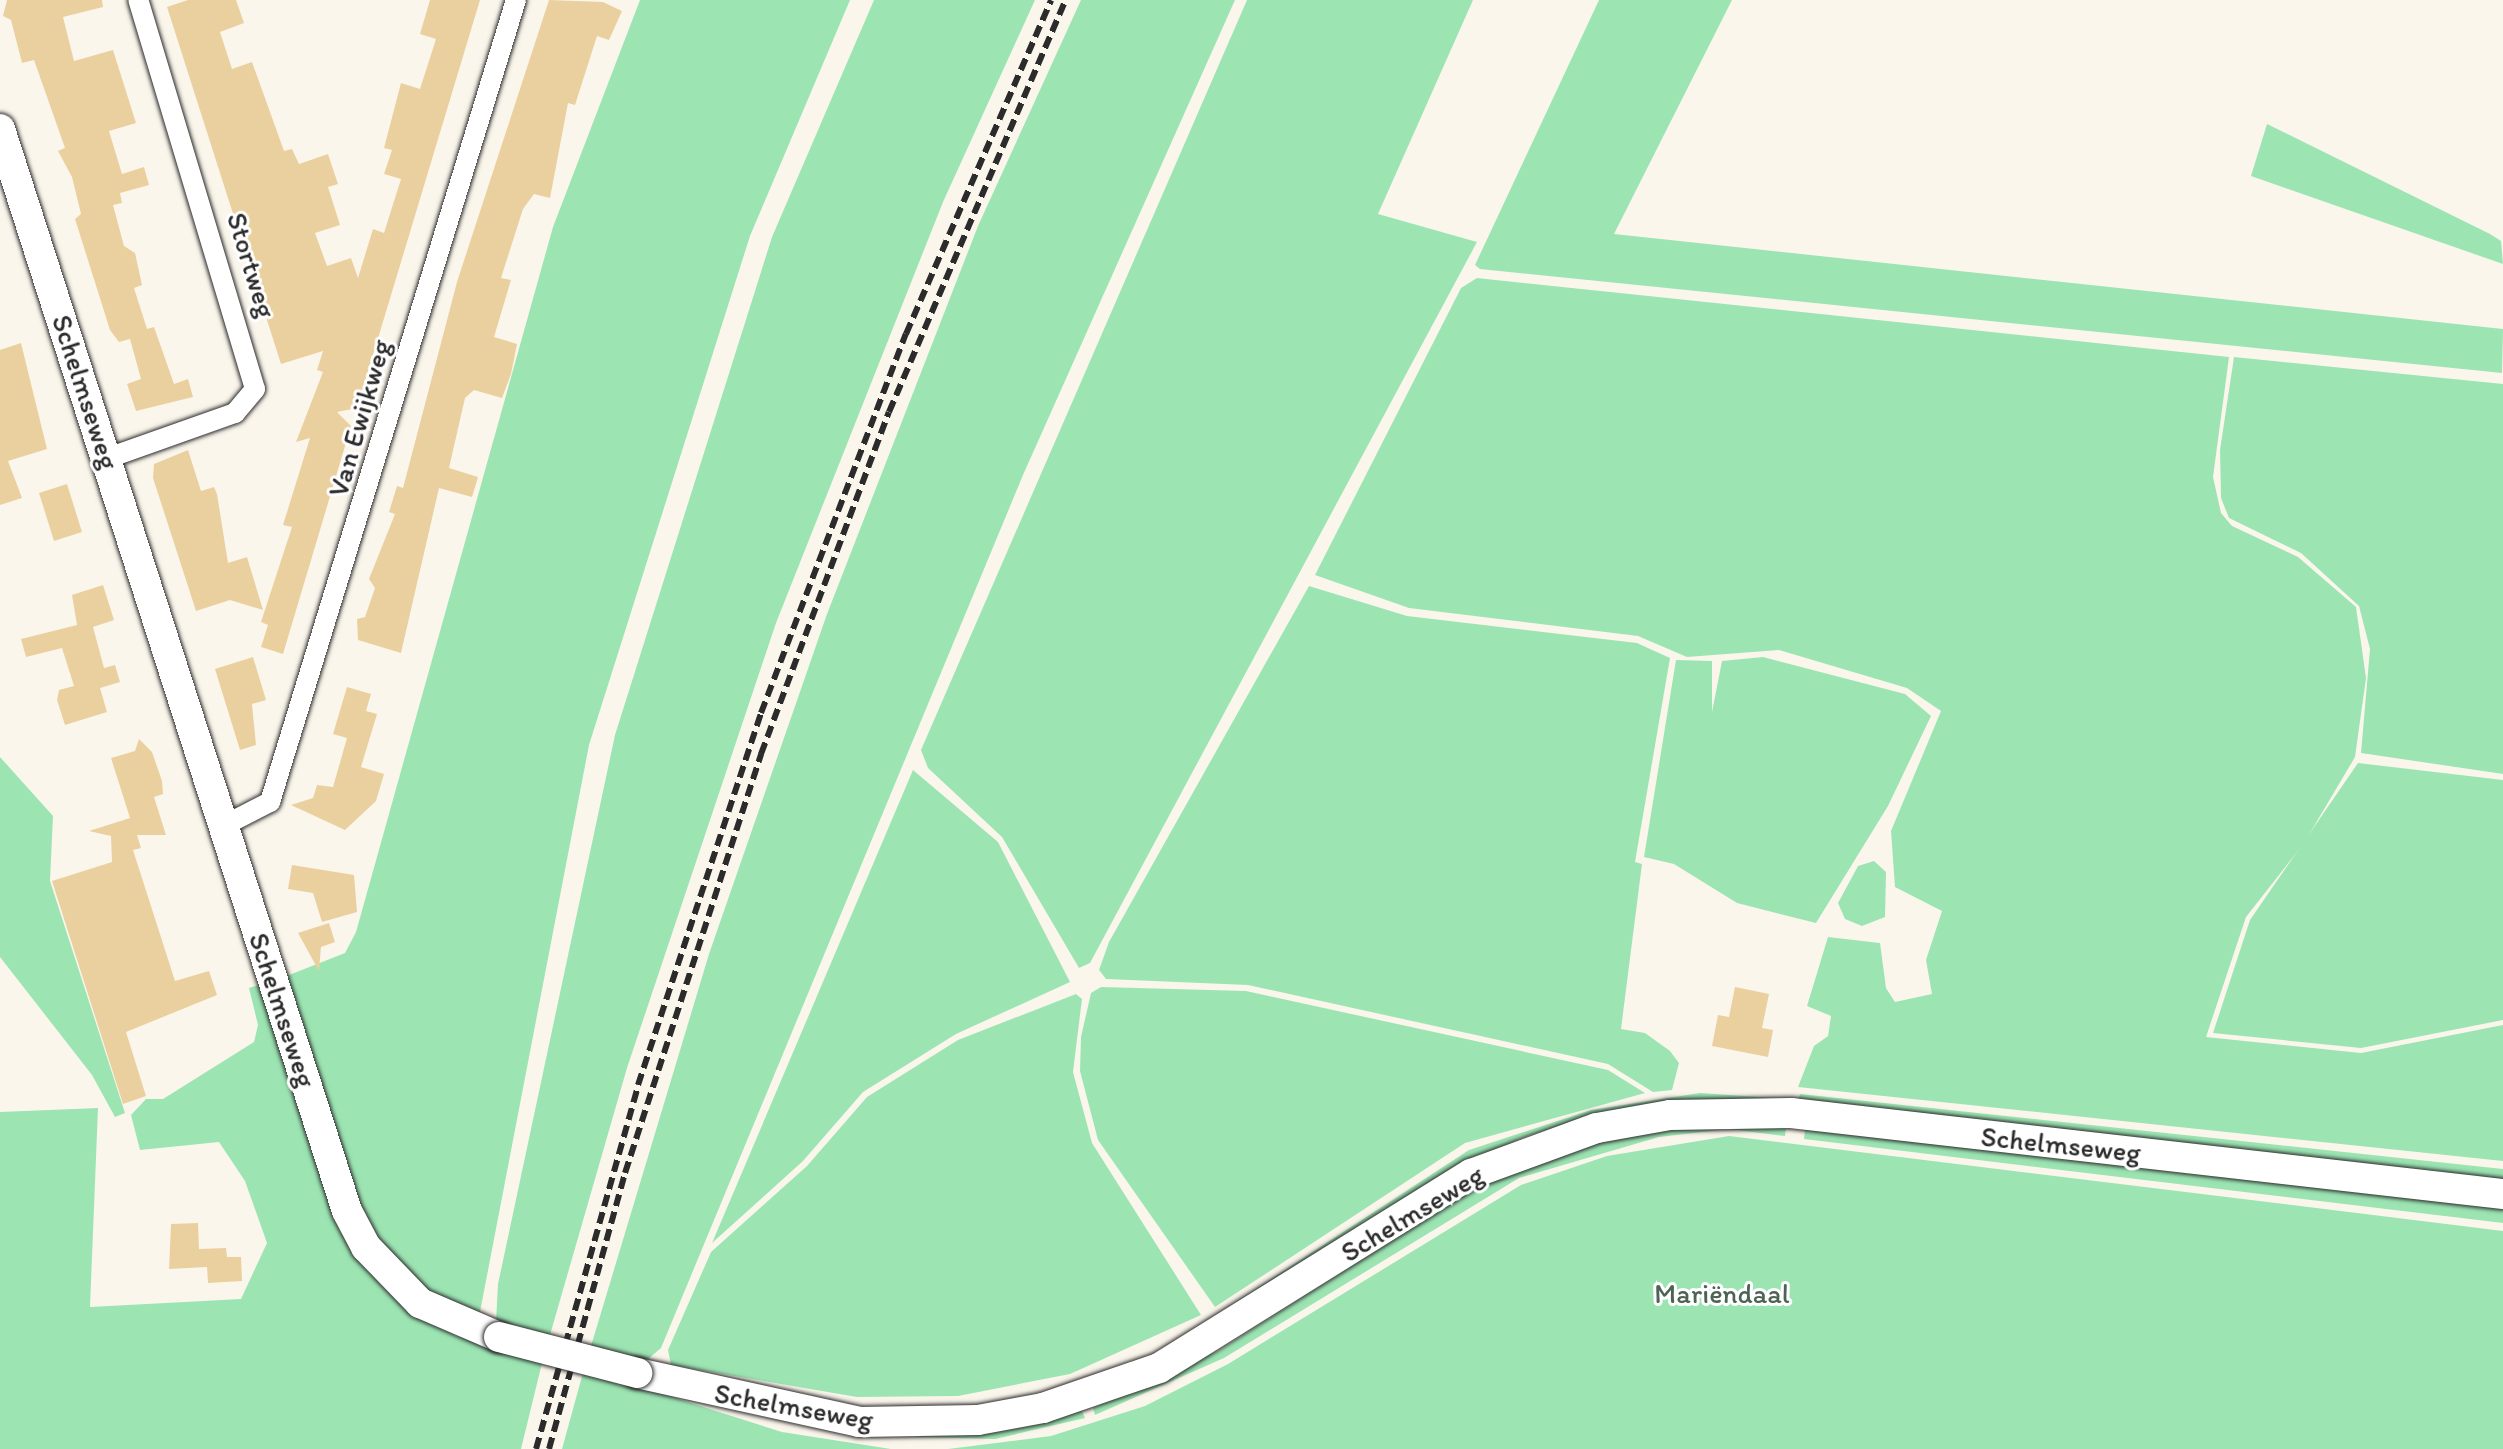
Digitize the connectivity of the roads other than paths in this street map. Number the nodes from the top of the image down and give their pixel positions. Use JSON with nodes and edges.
{"nodes":[{"id":1,"x":138,"y":0,"type":"edge"},
{"id":2,"x":516,"y":0,"type":"edge"},
{"id":3,"x":0,"y":129,"type":"edge"},
{"id":4,"x":108,"y":458,"type":"junction"},
{"id":5,"x":225,"y":825,"type":"junction"},
{"id":6,"x":2503,"y":1194,"type":"edge"}],
"edges":[{"from":1,"to":4,"type":"street","name":"Stortweg"},
{"from":2,"to":5,"type":"street","name":"Van Ewijkweg"},
{"from":3,"to":4,"type":"main road","name":"Schelmseweg"},
{"from":4,"to":5,"type":"main road","name":"Schelmseweg"},
{"from":5,"to":6,"type":"main road","name":"Schelmseweg","bridge":true}]}
